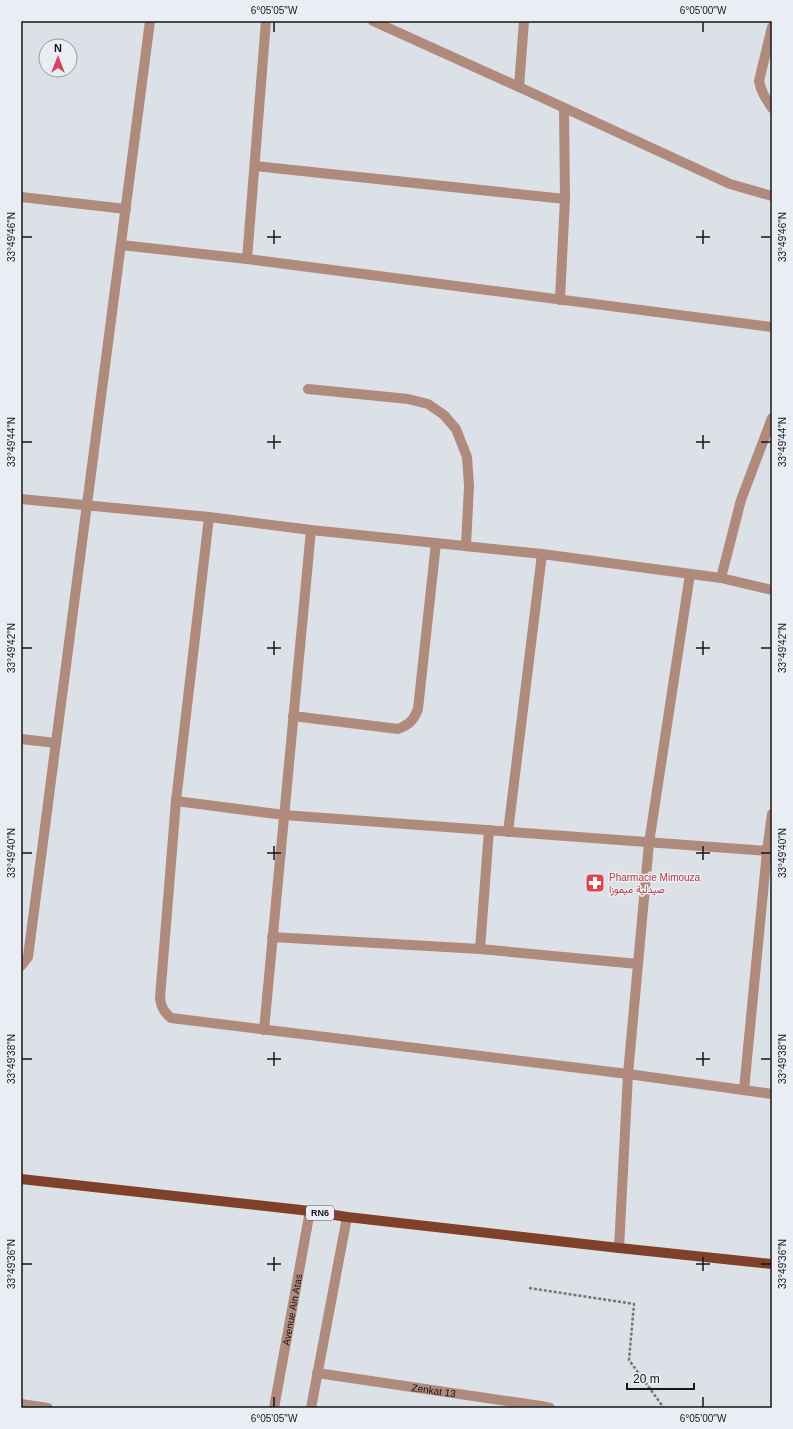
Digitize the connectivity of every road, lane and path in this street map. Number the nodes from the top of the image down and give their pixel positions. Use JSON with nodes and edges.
{"nodes":[{"id":1,"x":150,"y":21,"type":"edge"},
{"id":2,"x":266,"y":21,"type":"edge"},
{"id":3,"x":373,"y":21,"type":"edge"},
{"id":4,"x":524,"y":21,"type":"edge"},
{"id":5,"x":772,"y":27,"type":"edge"},
{"id":6,"x":519,"y":87,"type":"junction"},
{"id":7,"x":564,"y":108,"type":"junction"},
{"id":8,"x":772,"y":108,"type":"edge"},
{"id":9,"x":255,"y":166,"type":"junction"},
{"id":10,"x":772,"y":196,"type":"edge"},
{"id":11,"x":21,"y":197,"type":"edge"},
{"id":12,"x":566,"y":199,"type":"junction"},
{"id":13,"x":126,"y":209,"type":"junction"},
{"id":14,"x":121,"y":245,"type":"junction"},
{"id":15,"x":247,"y":259,"type":"junction"},
{"id":16,"x":560,"y":300,"type":"junction"},
{"id":17,"x":772,"y":327,"type":"edge"},
{"id":18,"x":308,"y":389,"type":"dead end"},
{"id":19,"x":772,"y":418,"type":"edge"},
{"id":20,"x":21,"y":499,"type":"edge"},
{"id":21,"x":87,"y":506,"type":"junction"},
{"id":22,"x":209,"y":517,"type":"junction"},
{"id":23,"x":311,"y":530,"type":"junction"},
{"id":24,"x":436,"y":543,"type":"junction"},
{"id":25,"x":466,"y":546,"type":"junction"},
{"id":26,"x":542,"y":554,"type":"junction"},
{"id":27,"x":690,"y":574,"type":"junction"},
{"id":28,"x":721,"y":578,"type":"junction"},
{"id":29,"x":772,"y":590,"type":"edge"},
{"id":30,"x":293,"y":716,"type":"junction"},
{"id":31,"x":21,"y":739,"type":"edge"},
{"id":32,"x":56,"y":743,"type":"junction"},
{"id":33,"x":176,"y":801,"type":"junction"},
{"id":34,"x":772,"y":814,"type":"edge"},
{"id":35,"x":284,"y":815,"type":"junction"},
{"id":36,"x":489,"y":830,"type":"junction"},
{"id":37,"x":508,"y":832,"type":"junction"},
{"id":38,"x":649,"y":843,"type":"junction"},
{"id":39,"x":767,"y":851,"type":"junction"},
{"id":40,"x":272,"y":937,"type":"junction"},
{"id":41,"x":480,"y":949,"type":"junction"},
{"id":42,"x":638,"y":964,"type":"junction"},
{"id":43,"x":21,"y":966,"type":"edge"},
{"id":44,"x":264,"y":1030,"type":"junction"},
{"id":45,"x":628,"y":1074,"type":"junction"},
{"id":46,"x":744,"y":1090,"type":"junction"},
{"id":47,"x":772,"y":1094,"type":"edge"},
{"id":48,"x":21,"y":1179,"type":"edge"},
{"id":49,"x":310,"y":1211,"type":"junction"},
{"id":50,"x":347,"y":1217,"type":"junction"},
{"id":51,"x":619,"y":1248,"type":"junction"},
{"id":52,"x":772,"y":1264,"type":"edge"},
{"id":53,"x":529,"y":1288,"type":"dead end"},
{"id":54,"x":317,"y":1373,"type":"junction"},
{"id":55,"x":21,"y":1404,"type":"edge"},
{"id":56,"x":48,"y":1408,"type":"edge"},
{"id":57,"x":274,"y":1408,"type":"edge"},
{"id":58,"x":311,"y":1408,"type":"edge"},
{"id":59,"x":550,"y":1408,"type":"edge"},
{"id":60,"x":664,"y":1408,"type":"edge"}],
"edges":[{"from":1,"to":13,"type":"street"},
{"from":2,"to":9,"type":"street"},
{"from":3,"to":6,"type":"street"},
{"from":4,"to":6,"type":"street"},
{"from":5,"to":8,"type":"street"},
{"from":6,"to":7,"type":"street"},
{"from":7,"to":10,"type":"street"},
{"from":7,"to":12,"type":"street"},
{"from":9,"to":12,"type":"street"},
{"from":9,"to":15,"type":"street"},
{"from":11,"to":13,"type":"street"},
{"from":12,"to":16,"type":"street"},
{"from":13,"to":14,"type":"street"},
{"from":14,"to":15,"type":"street"},
{"from":14,"to":21,"type":"street"},
{"from":15,"to":16,"type":"street"},
{"from":16,"to":17,"type":"street"},
{"from":18,"to":25,"type":"street"},
{"from":19,"to":28,"type":"street"},
{"from":20,"to":21,"type":"street"},
{"from":21,"to":22,"type":"street"},
{"from":21,"to":32,"type":"street"},
{"from":22,"to":23,"type":"street"},
{"from":22,"to":33,"type":"street"},
{"from":23,"to":24,"type":"street"},
{"from":23,"to":30,"type":"street"},
{"from":24,"to":25,"type":"street"},
{"from":24,"to":30,"type":"street"},
{"from":25,"to":26,"type":"street"},
{"from":26,"to":27,"type":"street"},
{"from":26,"to":37,"type":"street"},
{"from":27,"to":28,"type":"street"},
{"from":27,"to":38,"type":"street"},
{"from":28,"to":29,"type":"street"},
{"from":30,"to":35,"type":"street"},
{"from":31,"to":32,"type":"street"},
{"from":32,"to":43,"type":"street"},
{"from":33,"to":35,"type":"street"},
{"from":33,"to":44,"type":"street"},
{"from":34,"to":39,"type":"street"},
{"from":35,"to":36,"type":"street"},
{"from":35,"to":40,"type":"street"},
{"from":36,"to":37,"type":"street"},
{"from":36,"to":41,"type":"street"},
{"from":37,"to":38,"type":"street"},
{"from":38,"to":39,"type":"street"},
{"from":38,"to":42,"type":"street"},
{"from":39,"to":46,"type":"street"},
{"from":40,"to":41,"type":"street"},
{"from":40,"to":44,"type":"street"},
{"from":41,"to":42,"type":"street"},
{"from":42,"to":45,"type":"street"},
{"from":44,"to":45,"type":"street"},
{"from":45,"to":46,"type":"street"},
{"from":45,"to":51,"type":"street"},
{"from":46,"to":47,"type":"street"},
{"from":48,"to":49,"type":"main road","number":"RN6"},
{"from":49,"to":50,"type":"main road","number":"RN6"},
{"from":49,"to":57,"type":"street","name":"Avenue Ain Atas"},
{"from":50,"to":51,"type":"main road","number":"RN6"},
{"from":50,"to":54,"type":"street"},
{"from":51,"to":52,"type":"main road","number":"RN6"},
{"from":53,"to":60,"type":"path"},
{"from":54,"to":58,"type":"street"},
{"from":54,"to":59,"type":"street","name":"Zenkat 13"},
{"from":55,"to":56,"type":"street"}]}
